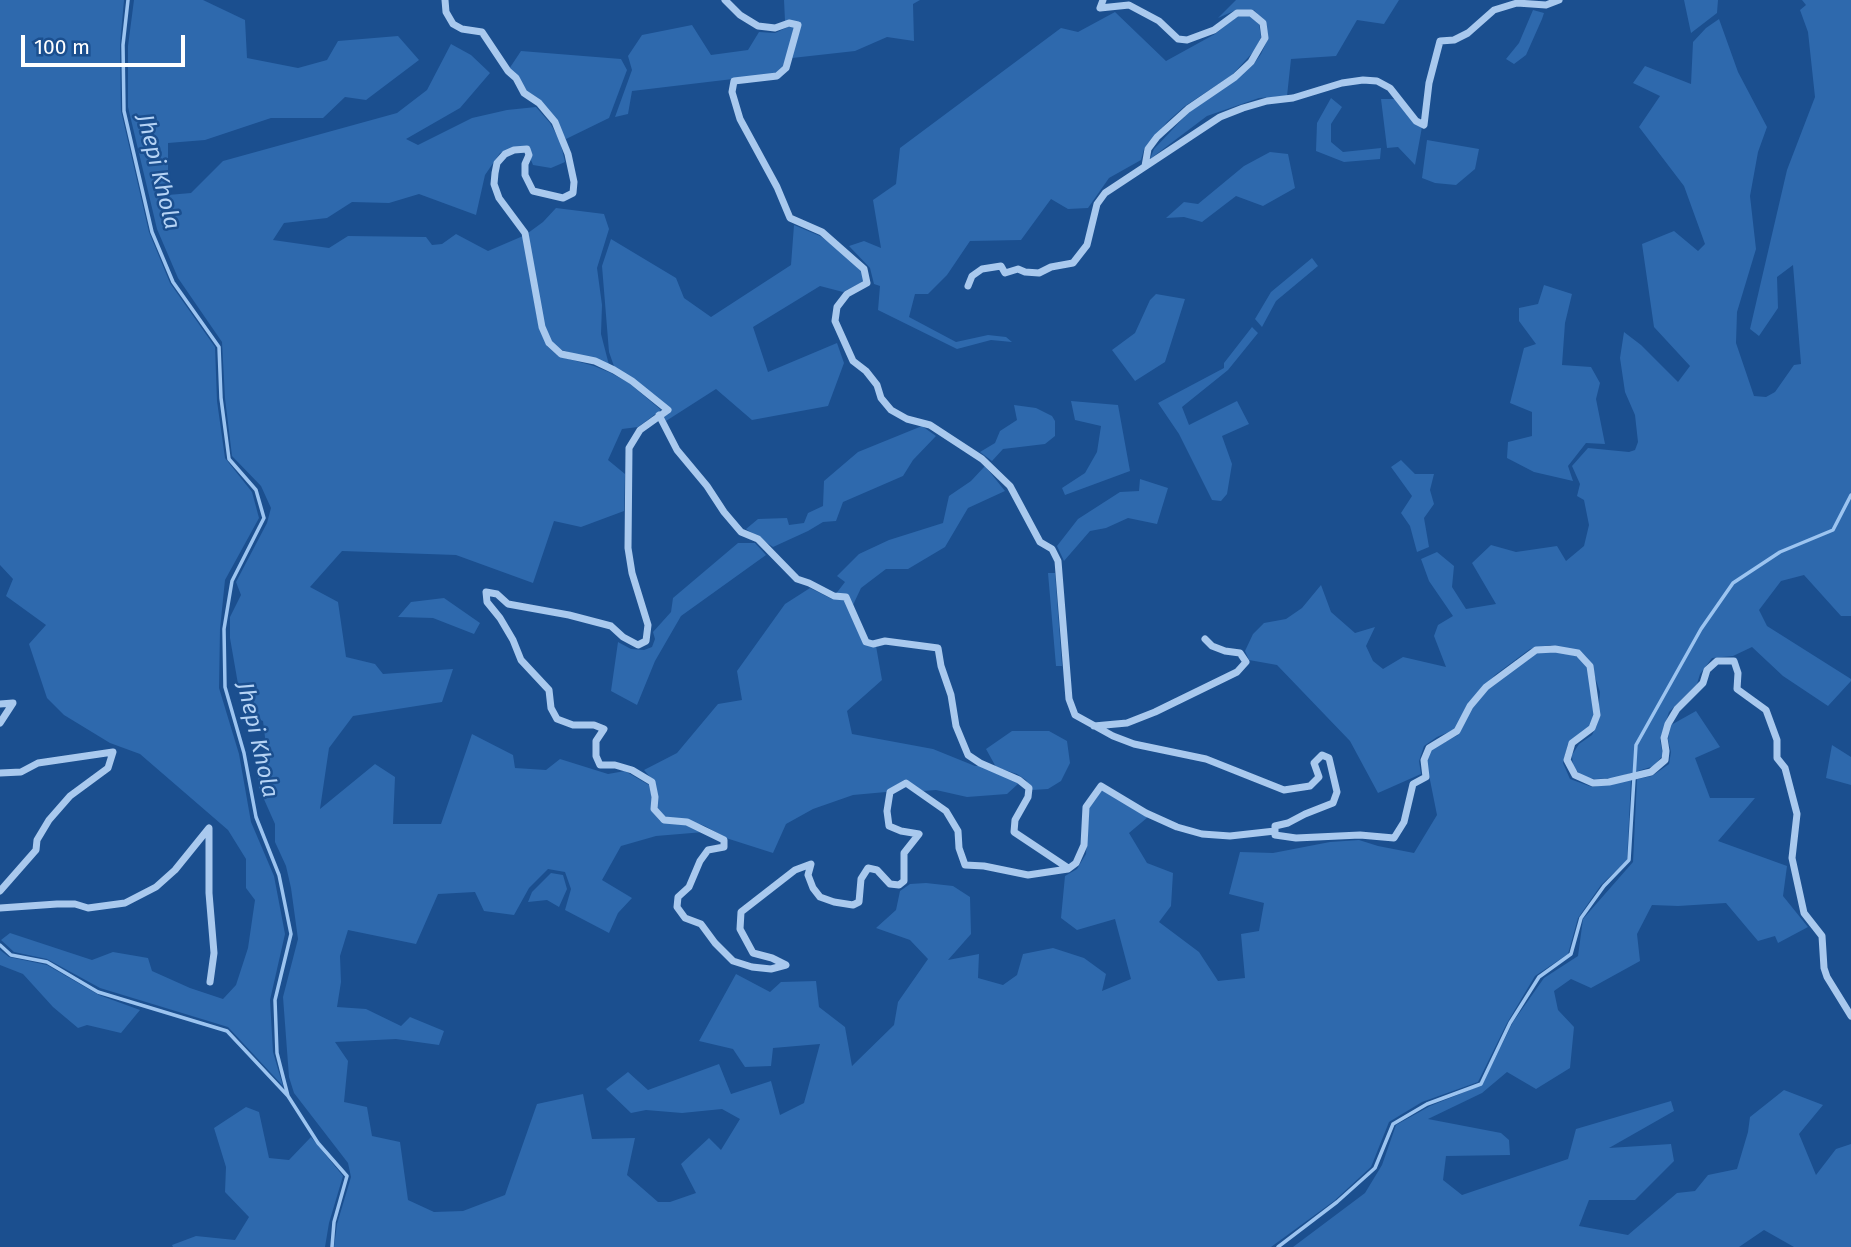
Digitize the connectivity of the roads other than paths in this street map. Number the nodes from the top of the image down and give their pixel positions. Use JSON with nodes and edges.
{"nodes":[{"id":1,"x":445,"y":0,"type":"edge"},
{"id":2,"x":725,"y":0,"type":"edge"},
{"id":3,"x":1102,"y":0,"type":"edge"},
{"id":4,"x":1559,"y":0,"type":"edge"},
{"id":5,"x":1145,"y":166,"type":"junction"},
{"id":6,"x":968,"y":286,"type":"dead end"},
{"id":7,"x":659,"y":415,"type":"junction"},
{"id":8,"x":1205,"y":639,"type":"dead end"},
{"id":9,"x":0,"y":704,"type":"edge"},
{"id":10,"x":0,"y":723,"type":"edge"},
{"id":11,"x":1090,"y":726,"type":"junction"},
{"id":12,"x":0,"y":773,"type":"edge"},
{"id":13,"x":1275,"y":831,"type":"junction"},
{"id":14,"x":1068,"y":869,"type":"junction"},
{"id":15,"x":0,"y":891,"type":"edge"},
{"id":16,"x":0,"y":908,"type":"edge"},
{"id":17,"x":210,"y":982,"type":"dead end"},
{"id":18,"x":1851,"y":1016,"type":"edge"}],
"edges":[{"from":1,"to":7,"type":"street"},
{"from":2,"to":11,"type":"street"},
{"from":3,"to":5,"type":"street"},
{"from":4,"to":5,"type":"street"},
{"from":5,"to":6,"type":"street"},
{"from":7,"to":14,"type":"street"},
{"from":7,"to":14,"type":"street"},
{"from":8,"to":11,"type":"street"},
{"from":9,"to":10,"type":"street"},
{"from":11,"to":13,"type":"street"},
{"from":12,"to":15,"type":"street"},
{"from":13,"to":14,"type":"street"},
{"from":13,"to":18,"type":"street"},
{"from":16,"to":17,"type":"street"}]}
